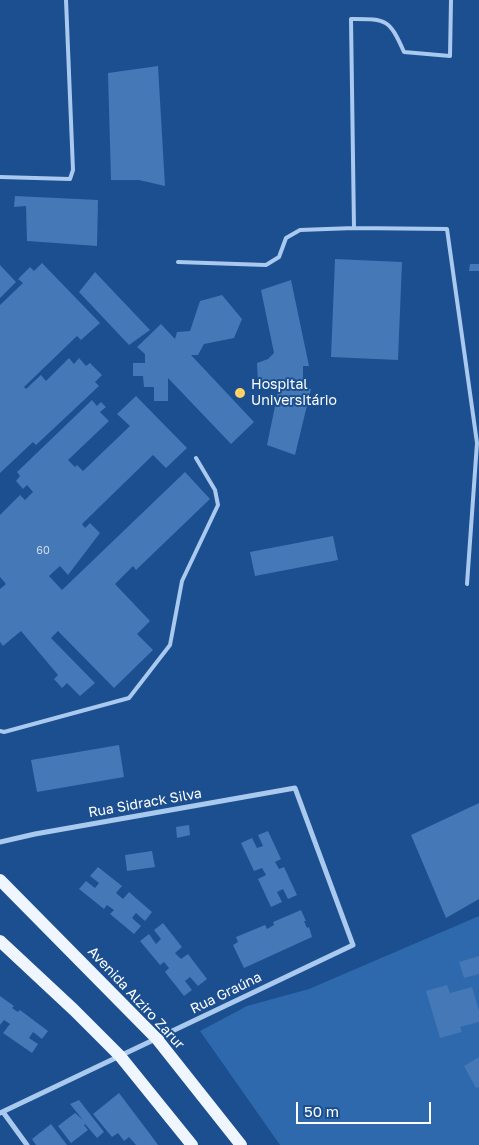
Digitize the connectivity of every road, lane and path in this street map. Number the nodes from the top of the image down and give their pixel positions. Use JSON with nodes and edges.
{"nodes":[{"id":1,"x":66,"y":0,"type":"edge"},
{"id":2,"x":451,"y":0,"type":"edge"},
{"id":3,"x":0,"y":177,"type":"edge"},
{"id":4,"x":354,"y":228,"type":"junction"},
{"id":5,"x":178,"y":262,"type":"dead end"},
{"id":6,"x":196,"y":458,"type":"dead end"},
{"id":7,"x":467,"y":584,"type":"dead end"},
{"id":8,"x":0,"y":731,"type":"edge"},
{"id":9,"x":0,"y":842,"type":"edge"},
{"id":10,"x":0,"y":880,"type":"edge"},
{"id":11,"x":0,"y":941,"type":"edge"},
{"id":12,"x":353,"y":945,"type":"joint"},
{"id":13,"x":157,"y":1038,"type":"junction"},
{"id":14,"x":120,"y":1056,"type":"junction"},
{"id":15,"x":2,"y":1113,"type":"edge"},
{"id":16,"x":26,"y":1145,"type":"edge"},
{"id":17,"x":192,"y":1145,"type":"edge"},
{"id":18,"x":241,"y":1145,"type":"edge"}],
"edges":[{"from":1,"to":3,"type":"lane"},
{"from":2,"to":4,"type":"lane"},
{"from":4,"to":5,"type":"lane"},
{"from":4,"to":7,"type":"lane"},
{"from":6,"to":8,"type":"lane"},
{"from":9,"to":12,"type":"street","name":"Rua Sidrack Silva"},
{"from":10,"to":13,"type":"main road","name":"Avenida Alziro Zarur"},
{"from":11,"to":14,"type":"main road"},
{"from":12,"to":13,"type":"street","name":"Rua Graúna"},
{"from":13,"to":14,"type":"street","name":"Rua Graúna"},
{"from":13,"to":18,"type":"main road","name":"Avenida Alziro Zarur"},
{"from":14,"to":15,"type":"street","name":"Rua Graúna"},
{"from":14,"to":17,"type":"main road"},
{"from":15,"to":16,"type":"street"}]}
